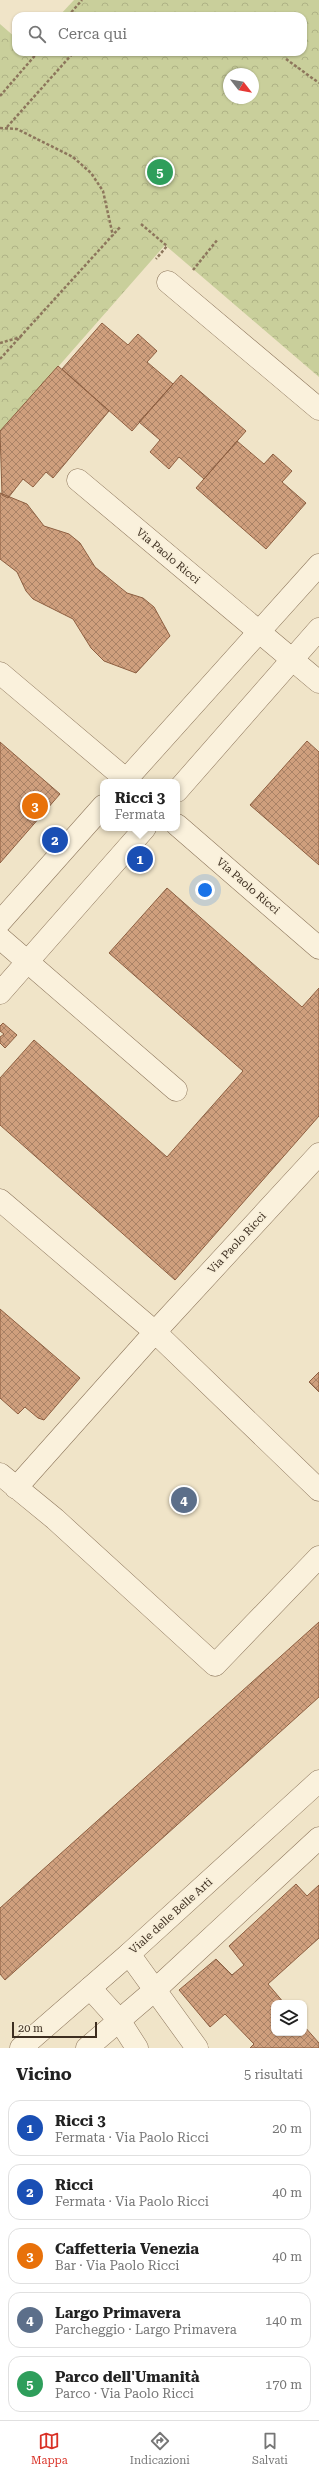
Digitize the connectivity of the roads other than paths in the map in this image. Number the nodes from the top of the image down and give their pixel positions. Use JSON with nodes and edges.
{"nodes":[{"id":1,"x":172,"y":285,"type":"road end"},
{"id":2,"x":319,"y":409,"type":"edge"},
{"id":3,"x":78,"y":480,"type":"dead end"},
{"id":4,"x":319,"y":566,"type":"edge"},
{"id":5,"x":319,"y":629,"type":"edge"},
{"id":6,"x":258,"y":631,"type":"junction"},
{"id":7,"x":291,"y":659,"type":"junction"},
{"id":8,"x":0,"y":673,"type":"edge"},
{"id":9,"x":319,"y":682,"type":"edge"},
{"id":10,"x":124,"y":779,"type":"edge"},
{"id":11,"x":128,"y":779,"type":"edge"},
{"id":12,"x":180,"y":788,"type":"edge"},
{"id":13,"x":100,"y":809,"type":"edge"},
{"id":14,"x":180,"y":828,"type":"edge"},
{"id":15,"x":142,"y":831,"type":"edge"},
{"id":16,"x":0,"y":922,"type":"edge"},
{"id":17,"x":0,"y":938,"type":"edge"},
{"id":18,"x":319,"y":948,"type":"edge"},
{"id":19,"x":27,"y":963,"type":"junction"},
{"id":20,"x":0,"y":993,"type":"edge"},
{"id":21,"x":176,"y":1090,"type":"dead end"},
{"id":22,"x":319,"y":1154,"type":"edge"},
{"id":23,"x":0,"y":1200,"type":"edge"},
{"id":24,"x":155,"y":1332,"type":"junction"},
{"id":25,"x":8,"y":1481,"type":"edge"},
{"id":26,"x":319,"y":1490,"type":"edge"},
{"id":27,"x":319,"y":1557,"type":"edge"},
{"id":28,"x":319,"y":1781,"type":"edge"},
{"id":29,"x":319,"y":1838,"type":"edge"},
{"id":30,"x":129,"y":1954,"type":"junction"},
{"id":31,"x":90,"y":1988,"type":"junction"},
{"id":32,"x":156,"y":1989,"type":"junction"},
{"id":33,"x":119,"y":2020,"type":"junction"},
{"id":34,"x":21,"y":2048,"type":"edge"},
{"id":35,"x":87,"y":2048,"type":"edge"},
{"id":36,"x":137,"y":2048,"type":"edge"},
{"id":37,"x":197,"y":2048,"type":"edge"}],
"edges":[{"from":1,"to":2,"type":"street"},
{"from":3,"to":6,"type":"street","name":"Via Paolo Ricci"},
{"from":4,"to":6,"type":"street"},
{"from":5,"to":7,"type":"street"},
{"from":6,"to":7,"type":"street","name":"Via Paolo Ricci"},
{"from":6,"to":11,"type":"street"},
{"from":7,"to":9,"type":"street","name":"Via Paolo Ricci"},
{"from":7,"to":12,"type":"street"},
{"from":8,"to":10,"type":"street"},
{"from":13,"to":16,"type":"street"},
{"from":14,"to":18,"type":"street","name":"Via Paolo Ricci"},
{"from":15,"to":19,"type":"street"},
{"from":17,"to":19,"type":"street"},
{"from":19,"to":20,"type":"street"},
{"from":19,"to":21,"type":"street"},
{"from":22,"to":24,"type":"street","name":"Via Paolo Ricci"},
{"from":23,"to":24,"type":"street"},
{"from":24,"to":25,"type":"street","name":"Via Paolo Ricci"},
{"from":24,"to":26,"type":"street"},
{"from":25,"to":27,"type":"street"},
{"from":28,"to":30,"type":"street","name":"Viale delle Belle Arti"},
{"from":29,"to":32,"type":"street"},
{"from":30,"to":31,"type":"street","name":"Viale delle Belle Arti"},
{"from":30,"to":32,"type":"street"},
{"from":31,"to":33,"type":"street"},
{"from":31,"to":34,"type":"street","name":"Viale delle Belle Arti"},
{"from":32,"to":33,"type":"street"},
{"from":32,"to":37,"type":"street"},
{"from":33,"to":35,"type":"street"},
{"from":33,"to":36,"type":"street"}]}
